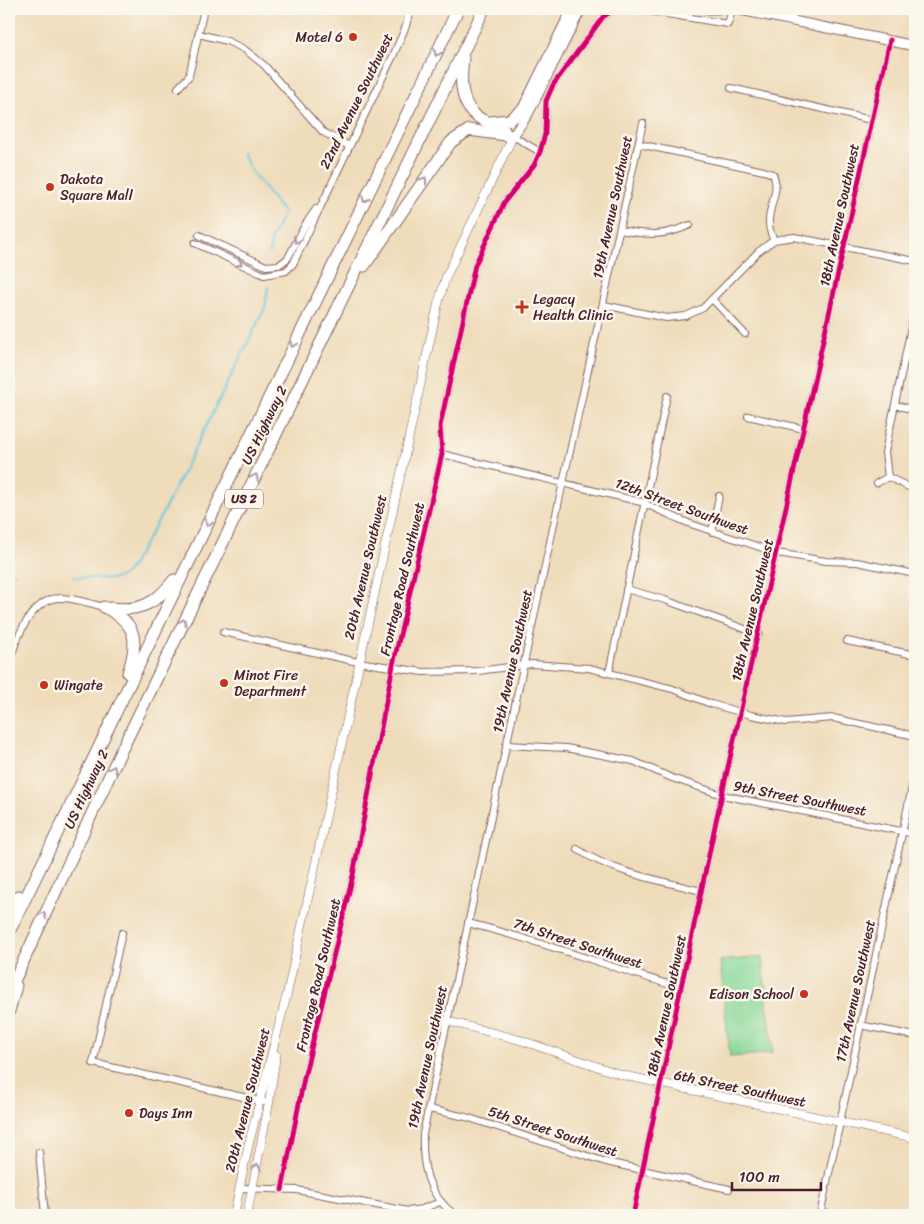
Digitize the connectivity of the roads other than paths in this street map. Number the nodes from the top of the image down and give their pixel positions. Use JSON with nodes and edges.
{"nodes":[{"id":1,"x":204,"y":9,"type":"edge"},
{"id":2,"x":458,"y":9,"type":"edge"},
{"id":3,"x":484,"y":9,"type":"edge"},
{"id":4,"x":572,"y":9,"type":"edge"},
{"id":5,"x":581,"y":9,"type":"edge"},
{"id":6,"x":615,"y":9,"type":"edge"},
{"id":7,"x":636,"y":9,"type":"edge"},
{"id":8,"x":708,"y":9,"type":"edge"},
{"id":9,"x":718,"y":9,"type":"edge"},
{"id":10,"x":733,"y":9,"type":"edge"},
{"id":11,"x":409,"y":10,"type":"edge"},
{"id":12,"x":199,"y":34,"type":"junction"},
{"id":13,"x":890,"y":40,"type":"junction"},
{"id":14,"x":915,"y":46,"type":"edge"},
{"id":15,"x":464,"y":51,"type":"junction"},
{"id":16,"x":178,"y":88,"type":"dead end"},
{"id":17,"x":731,"y":88,"type":"dead end"},
{"id":18,"x":521,"y":111,"type":"junction"},
{"id":19,"x":871,"y":120,"type":"junction"},
{"id":20,"x":490,"y":122,"type":"junction"},
{"id":21,"x":643,"y":123,"type":"dead end"},
{"id":22,"x":513,"y":136,"type":"junction"},
{"id":23,"x":639,"y":144,"type":"junction"},
{"id":24,"x":348,"y":146,"type":"junction"},
{"id":25,"x":540,"y":152,"type":"junction"},
{"id":26,"x":323,"y":199,"type":"junction"},
{"id":27,"x":690,"y":226,"type":"dead end"},
{"id":28,"x":620,"y":230,"type":"junction"},
{"id":29,"x":199,"y":235,"type":"dead end"},
{"id":30,"x":774,"y":240,"type":"junction"},
{"id":31,"x":195,"y":243,"type":"dead end"},
{"id":32,"x":843,"y":245,"type":"junction"},
{"id":33,"x":915,"y":261,"type":"edge"},
{"id":34,"x":712,"y":299,"type":"junction"},
{"id":35,"x":604,"y":305,"type":"junction"},
{"id":36,"x":915,"y":309,"type":"edge"},
{"id":37,"x":329,"y":322,"type":"junction"},
{"id":38,"x":914,"y":325,"type":"edge"},
{"id":39,"x":745,"y":334,"type":"dead end"},
{"id":40,"x":667,"y":396,"type":"dead end"},
{"id":41,"x":895,"y":405,"type":"junction"},
{"id":42,"x":915,"y":410,"type":"edge"},
{"id":43,"x":748,"y":416,"type":"dead end"},
{"id":44,"x":804,"y":429,"type":"junction"},
{"id":45,"x":442,"y":454,"type":"junction"},
{"id":46,"x":888,"y":477,"type":"junction"},
{"id":47,"x":563,"y":482,"type":"junction"},
{"id":48,"x":877,"y":484,"type":"dead end"},
{"id":49,"x":915,"y":490,"type":"edge"},
{"id":50,"x":719,"y":496,"type":"dead end"},
{"id":51,"x":644,"y":503,"type":"junction"},
{"id":52,"x":712,"y":532,"type":"junction"},
{"id":53,"x":777,"y":553,"type":"junction"},
{"id":54,"x":188,"y":563,"type":"junction"},
{"id":55,"x":915,"y":574,"type":"edge"},
{"id":56,"x":626,"y":589,"type":"junction"},
{"id":57,"x":104,"y":607,"type":"junction"},
{"id":58,"x":223,"y":632,"type":"dead end"},
{"id":59,"x":759,"y":634,"type":"junction"},
{"id":60,"x":847,"y":641,"type":"dead end"},
{"id":61,"x":915,"y":655,"type":"edge"},
{"id":62,"x":9,"y":662,"type":"edge"},
{"id":63,"x":358,"y":662,"type":"junction"},
{"id":64,"x":393,"y":665,"type":"junction"},
{"id":65,"x":524,"y":665,"type":"junction"},
{"id":66,"x":608,"y":673,"type":"junction"},
{"id":67,"x":741,"y":713,"type":"junction"},
{"id":68,"x":112,"y":717,"type":"junction"},
{"id":69,"x":915,"y":736,"type":"edge"},
{"id":70,"x":506,"y":745,"type":"junction"},
{"id":71,"x":915,"y":773,"type":"edge"},
{"id":72,"x":722,"y":795,"type":"junction"},
{"id":73,"x":903,"y":831,"type":"junction"},
{"id":74,"x":915,"y":834,"type":"edge"},
{"id":75,"x":50,"y":846,"type":"junction"},
{"id":76,"x":577,"y":849,"type":"dead end"},
{"id":77,"x":701,"y":891,"type":"junction"},
{"id":78,"x":9,"y":912,"type":"edge"},
{"id":79,"x":468,"y":923,"type":"junction"},
{"id":80,"x":9,"y":932,"type":"edge"},
{"id":81,"x":122,"y":932,"type":"dead end"},
{"id":82,"x":30,"y":943,"type":"junction"},
{"id":83,"x":681,"y":988,"type":"junction"},
{"id":84,"x":9,"y":992,"type":"edge"},
{"id":85,"x":9,"y":1011,"type":"edge"},
{"id":86,"x":281,"y":1017,"type":"junction"},
{"id":87,"x":447,"y":1021,"type":"junction"},
{"id":88,"x":860,"y":1025,"type":"junction"},
{"id":89,"x":915,"y":1036,"type":"edge"},
{"id":90,"x":661,"y":1083,"type":"junction"},
{"id":91,"x":260,"y":1101,"type":"junction"},
{"id":92,"x":269,"y":1103,"type":"junction"},
{"id":93,"x":429,"y":1109,"type":"junction"},
{"id":94,"x":839,"y":1122,"type":"junction"},
{"id":95,"x":915,"y":1138,"type":"edge"},
{"id":96,"x":40,"y":1152,"type":"dead end"},
{"id":97,"x":643,"y":1171,"type":"junction"},
{"id":98,"x":240,"y":1188,"type":"junction"},
{"id":99,"x":253,"y":1188,"type":"junction"},
{"id":100,"x":729,"y":1189,"type":"dead end"},
{"id":101,"x":282,"y":1190,"type":"junction"},
{"id":102,"x":440,"y":1202,"type":"junction"},
{"id":103,"x":820,"y":1214,"type":"edge"},
{"id":104,"x":45,"y":1215,"type":"edge"},
{"id":105,"x":234,"y":1215,"type":"edge"},
{"id":106,"x":248,"y":1215,"type":"edge"},
{"id":107,"x":455,"y":1215,"type":"edge"},
{"id":108,"x":633,"y":1215,"type":"edge"},
{"id":109,"x":836,"y":1215,"type":"edge"}],
"edges":[{"from":1,"to":12,"type":"street"},
{"from":2,"to":54,"type":"highway","name":"US Highway 2","number":"US 2","one_way":true},
{"from":3,"to":15,"type":"highway","name":"US Highway 2","number":"US 2"},
{"from":4,"to":18,"type":"main road","name":"20th Avenue Southwest"},
{"from":5,"to":22,"type":"main road","name":"20th Avenue Southwest"},
{"from":6,"to":25,"type":"street","name":"Frontage Road Southwest"},
{"from":7,"to":10,"type":"street"},
{"from":8,"to":9,"type":"main road"},
{"from":10,"to":13,"type":"main road"},
{"from":11,"to":24,"type":"street","name":"22nd Avenue Southwest"},
{"from":12,"to":16,"type":"street"},
{"from":12,"to":24,"type":"street"},
{"from":13,"to":14,"type":"main road"},
{"from":13,"to":19,"type":"street","name":"18th Avenue Southwest"},
{"from":15,"to":20,"type":"highway"},
{"from":15,"to":37,"type":"highway","name":"US Highway 2","number":"US 2"},
{"from":17,"to":19,"type":"street"},
{"from":18,"to":20,"type":"highway"},
{"from":18,"to":22,"type":"main road","name":"20th Avenue Southwest"},
{"from":19,"to":32,"type":"street","name":"18th Avenue Southwest"},
{"from":20,"to":22,"type":"highway"},
{"from":21,"to":23,"type":"street","name":"19th Avenue Southwest"},
{"from":22,"to":25,"type":"street"},
{"from":37,"to":22,"type":"highway","one_way":true},
{"from":22,"to":63,"type":"street","name":"20th Avenue Southwest"},
{"from":23,"to":28,"type":"street","name":"19th Avenue Southwest"},
{"from":23,"to":30,"type":"street"},
{"from":24,"to":26,"type":"street","name":"22nd Avenue Southwest"},
{"from":25,"to":45,"type":"street","name":"Frontage Road Southwest"},
{"from":26,"to":29,"type":"street","name":"22nd Avenue Southwest","one_way":true},
{"from":31,"to":26,"type":"street","name":"22nd Avenue Southwest","one_way":true},
{"from":27,"to":28,"type":"street"},
{"from":28,"to":35,"type":"street","name":"19th Avenue Southwest"},
{"from":30,"to":32,"type":"street"},
{"from":30,"to":34,"type":"street"},
{"from":32,"to":33,"type":"street"},
{"from":32,"to":44,"type":"street","name":"18th Avenue Southwest"},
{"from":34,"to":35,"type":"street"},
{"from":34,"to":39,"type":"street"},
{"from":35,"to":47,"type":"street","name":"19th Avenue Southwest"},
{"from":36,"to":38,"type":"street"},
{"from":82,"to":37,"type":"highway","name":"US Highway 2","number":"US 2","one_way":true},
{"from":38,"to":41,"type":"street"},
{"from":40,"to":51,"type":"street"},
{"from":41,"to":42,"type":"street"},
{"from":41,"to":46,"type":"street"},
{"from":43,"to":44,"type":"street"},
{"from":44,"to":53,"type":"street","name":"18th Avenue Southwest"},
{"from":45,"to":47,"type":"street","name":"12th Street Southwest"},
{"from":45,"to":64,"type":"street","name":"Frontage Road Southwest"},
{"from":46,"to":48,"type":"street"},
{"from":46,"to":49,"type":"street"},
{"from":47,"to":51,"type":"street","name":"12th Street Southwest"},
{"from":47,"to":65,"type":"street","name":"19th Avenue Southwest"},
{"from":50,"to":52,"type":"street"},
{"from":51,"to":52,"type":"street","name":"12th Street Southwest"},
{"from":51,"to":56,"type":"street"},
{"from":52,"to":53,"type":"street","name":"12th Street Southwest"},
{"from":53,"to":55,"type":"street","name":"12th Street Southwest"},
{"from":53,"to":59,"type":"street","name":"18th Avenue Southwest"},
{"from":54,"to":57,"type":"highway"},
{"from":54,"to":68,"type":"highway","name":"US Highway 2","number":"US 2"},
{"from":56,"to":59,"type":"street"},
{"from":56,"to":66,"type":"street"},
{"from":57,"to":62,"type":"street"},
{"from":57,"to":68,"type":"highway"},
{"from":58,"to":63,"type":"street"},
{"from":59,"to":67,"type":"street","name":"18th Avenue Southwest"},
{"from":60,"to":61,"type":"street"},
{"from":63,"to":64,"type":"street"},
{"from":63,"to":86,"type":"street","name":"20th Avenue Southwest"},
{"from":64,"to":65,"type":"street"},
{"from":64,"to":101,"type":"street","name":"Frontage Road Southwest"},
{"from":65,"to":66,"type":"street"},
{"from":65,"to":70,"type":"street","name":"19th Avenue Southwest"},
{"from":66,"to":67,"type":"street"},
{"from":67,"to":69,"type":"street"},
{"from":67,"to":72,"type":"street","name":"18th Avenue Southwest"},
{"from":68,"to":75,"type":"highway","name":"US Highway 2","number":"US 2"},
{"from":70,"to":72,"type":"street","name":"9th Street Southwest"},
{"from":70,"to":79,"type":"street","name":"19th Avenue Southwest"},
{"from":71,"to":73,"type":"street","name":"17th Avenue Southwest"},
{"from":72,"to":73,"type":"street","name":"9th Street Southwest"},
{"from":72,"to":77,"type":"street","name":"18th Avenue Southwest"},
{"from":73,"to":74,"type":"street","name":"9th Street Southwest"},
{"from":73,"to":88,"type":"street","name":"17th Avenue Southwest"},
{"from":75,"to":78,"type":"highway"},
{"from":75,"to":80,"type":"highway","name":"US Highway 2","number":"US 2"},
{"from":76,"to":77,"type":"street"},
{"from":77,"to":83,"type":"street","name":"18th Avenue Southwest"},
{"from":79,"to":83,"type":"street","name":"7th Street Southwest"},
{"from":79,"to":87,"type":"street","name":"19th Avenue Southwest"},
{"from":81,"to":91,"type":"street"},
{"from":82,"to":84,"type":"highway","name":"US Highway 2","number":"US 2"},
{"from":82,"to":85,"type":"highway"},
{"from":83,"to":90,"type":"street","name":"18th Avenue Southwest"},
{"from":86,"to":91,"type":"street","name":"20th Avenue Southwest"},
{"from":86,"to":92,"type":"street","name":"20th Avenue Southwest"},
{"from":87,"to":90,"type":"street","name":"6th Street Southwest"},
{"from":87,"to":93,"type":"street","name":"19th Avenue Southwest"},
{"from":88,"to":89,"type":"street"},
{"from":88,"to":94,"type":"street","name":"17th Avenue Southwest"},
{"from":90,"to":94,"type":"street","name":"6th Street Southwest"},
{"from":90,"to":97,"type":"street","name":"18th Avenue Southwest"},
{"from":91,"to":92,"type":"street"},
{"from":91,"to":98,"type":"street","name":"20th Avenue Southwest"},
{"from":99,"to":92,"type":"street","name":"20th Avenue Southwest","one_way":true},
{"from":93,"to":97,"type":"street","name":"5th Street Southwest"},
{"from":93,"to":102,"type":"street","name":"19th Avenue Southwest"},
{"from":94,"to":95,"type":"street","name":"6th Street Southwest"},
{"from":94,"to":103,"type":"street","name":"17th Avenue Southwest"},
{"from":96,"to":104,"type":"street"},
{"from":97,"to":100,"type":"street","name":"5th Street Southwest"},
{"from":97,"to":108,"type":"street","name":"18th Avenue Southwest"},
{"from":98,"to":99,"type":"street","name":"20th Avenue Southwest"},
{"from":98,"to":105,"type":"street","name":"20th Avenue Southwest"},
{"from":99,"to":101,"type":"street"},
{"from":99,"to":106,"type":"street","name":"20th Avenue Southwest"},
{"from":101,"to":102,"type":"street"},
{"from":102,"to":107,"type":"street"},
{"from":103,"to":109,"type":"street"}]}
